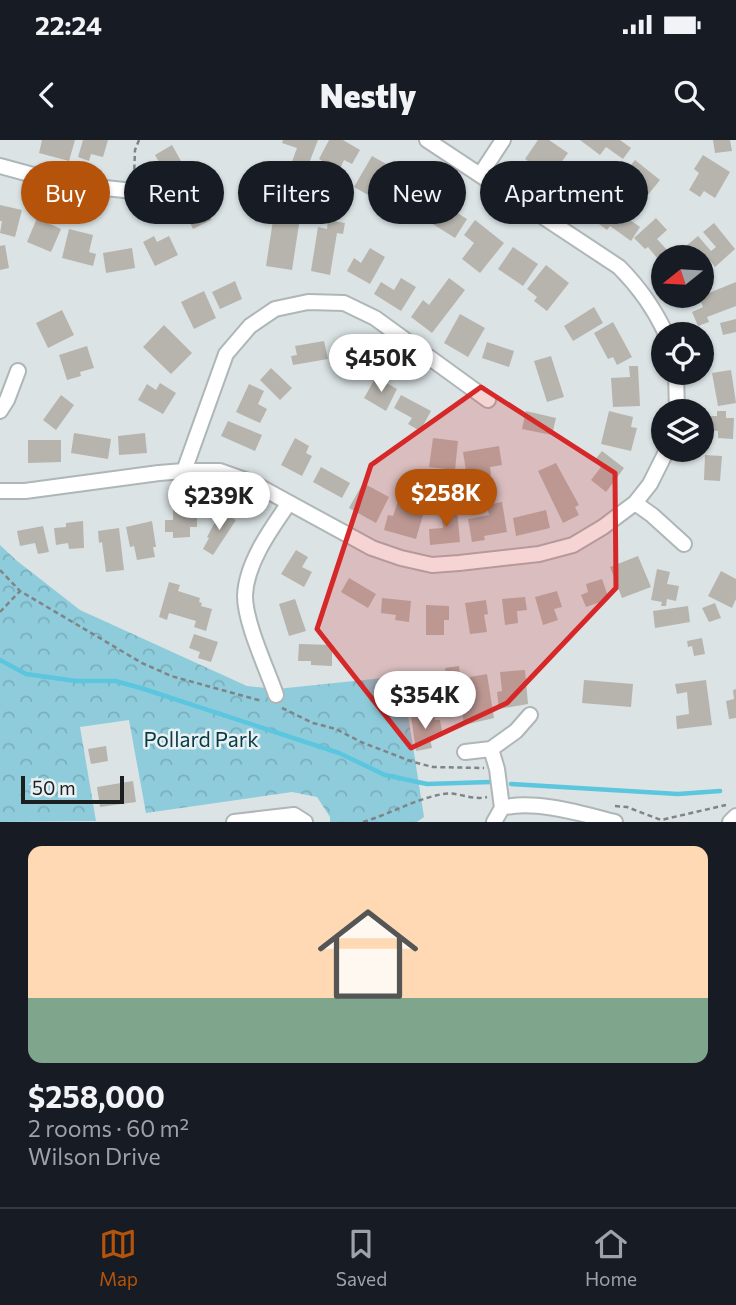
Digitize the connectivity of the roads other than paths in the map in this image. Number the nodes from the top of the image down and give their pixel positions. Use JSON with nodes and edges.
{"nodes":[{"id":1,"x":427,"y":140,"type":"edge"},
{"id":2,"x":503,"y":140,"type":"edge"},
{"id":3,"x":489,"y":161,"type":"edge"},
{"id":4,"x":0,"y":166,"type":"edge"},
{"id":5,"x":480,"y":175,"type":"edge"},
{"id":6,"x":124,"y":190,"type":"edge"},
{"id":7,"x":554,"y":224,"type":"edge"},
{"id":8,"x":660,"y":322,"type":"edge"},
{"id":9,"x":18,"y":371,"type":"dead end"},
{"id":10,"x":488,"y":400,"type":"dead end"},
{"id":11,"x":0,"y":411,"type":"edge"},
{"id":12,"x":661,"y":462,"type":"edge"},
{"id":13,"x":184,"y":471,"type":"junction"},
{"id":14,"x":0,"y":491,"type":"edge"},
{"id":15,"x":289,"y":503,"type":"junction"},
{"id":16,"x":635,"y":503,"type":"junction"},
{"id":17,"x":684,"y":544,"type":"dead end"},
{"id":18,"x":271,"y":700,"type":"road end"},
{"id":19,"x":530,"y":715,"type":"dead end"},
{"id":20,"x":491,"y":749,"type":"junction"},
{"id":21,"x":465,"y":752,"type":"dead end"},
{"id":22,"x":501,"y":801,"type":"junction"},
{"id":23,"x":736,"y":816,"type":"edge"},
{"id":24,"x":302,"y":820,"type":"edge"},
{"id":25,"x":234,"y":822,"type":"edge"},
{"id":26,"x":494,"y":822,"type":"edge"},
{"id":27,"x":615,"y":822,"type":"edge"},
{"id":28,"x":730,"y":822,"type":"edge"}],
"edges":[{"from":1,"to":5,"type":"street"},
{"from":2,"to":3,"type":"street"},
{"from":4,"to":6,"type":"street"},
{"from":7,"to":8,"type":"street"},
{"from":9,"to":11,"type":"street"},
{"from":10,"to":13,"type":"street"},
{"from":12,"to":16,"type":"street"},
{"from":13,"to":14,"type":"street"},
{"from":13,"to":15,"type":"street"},
{"from":15,"to":16,"type":"street"},
{"from":15,"to":18,"type":"street"},
{"from":16,"to":17,"type":"street"},
{"from":19,"to":20,"type":"street"},
{"from":20,"to":21,"type":"street"},
{"from":20,"to":22,"type":"street"},
{"from":22,"to":26,"type":"street"},
{"from":22,"to":27,"type":"street"},
{"from":23,"to":28,"type":"street"},
{"from":24,"to":25,"type":"street"}]}
